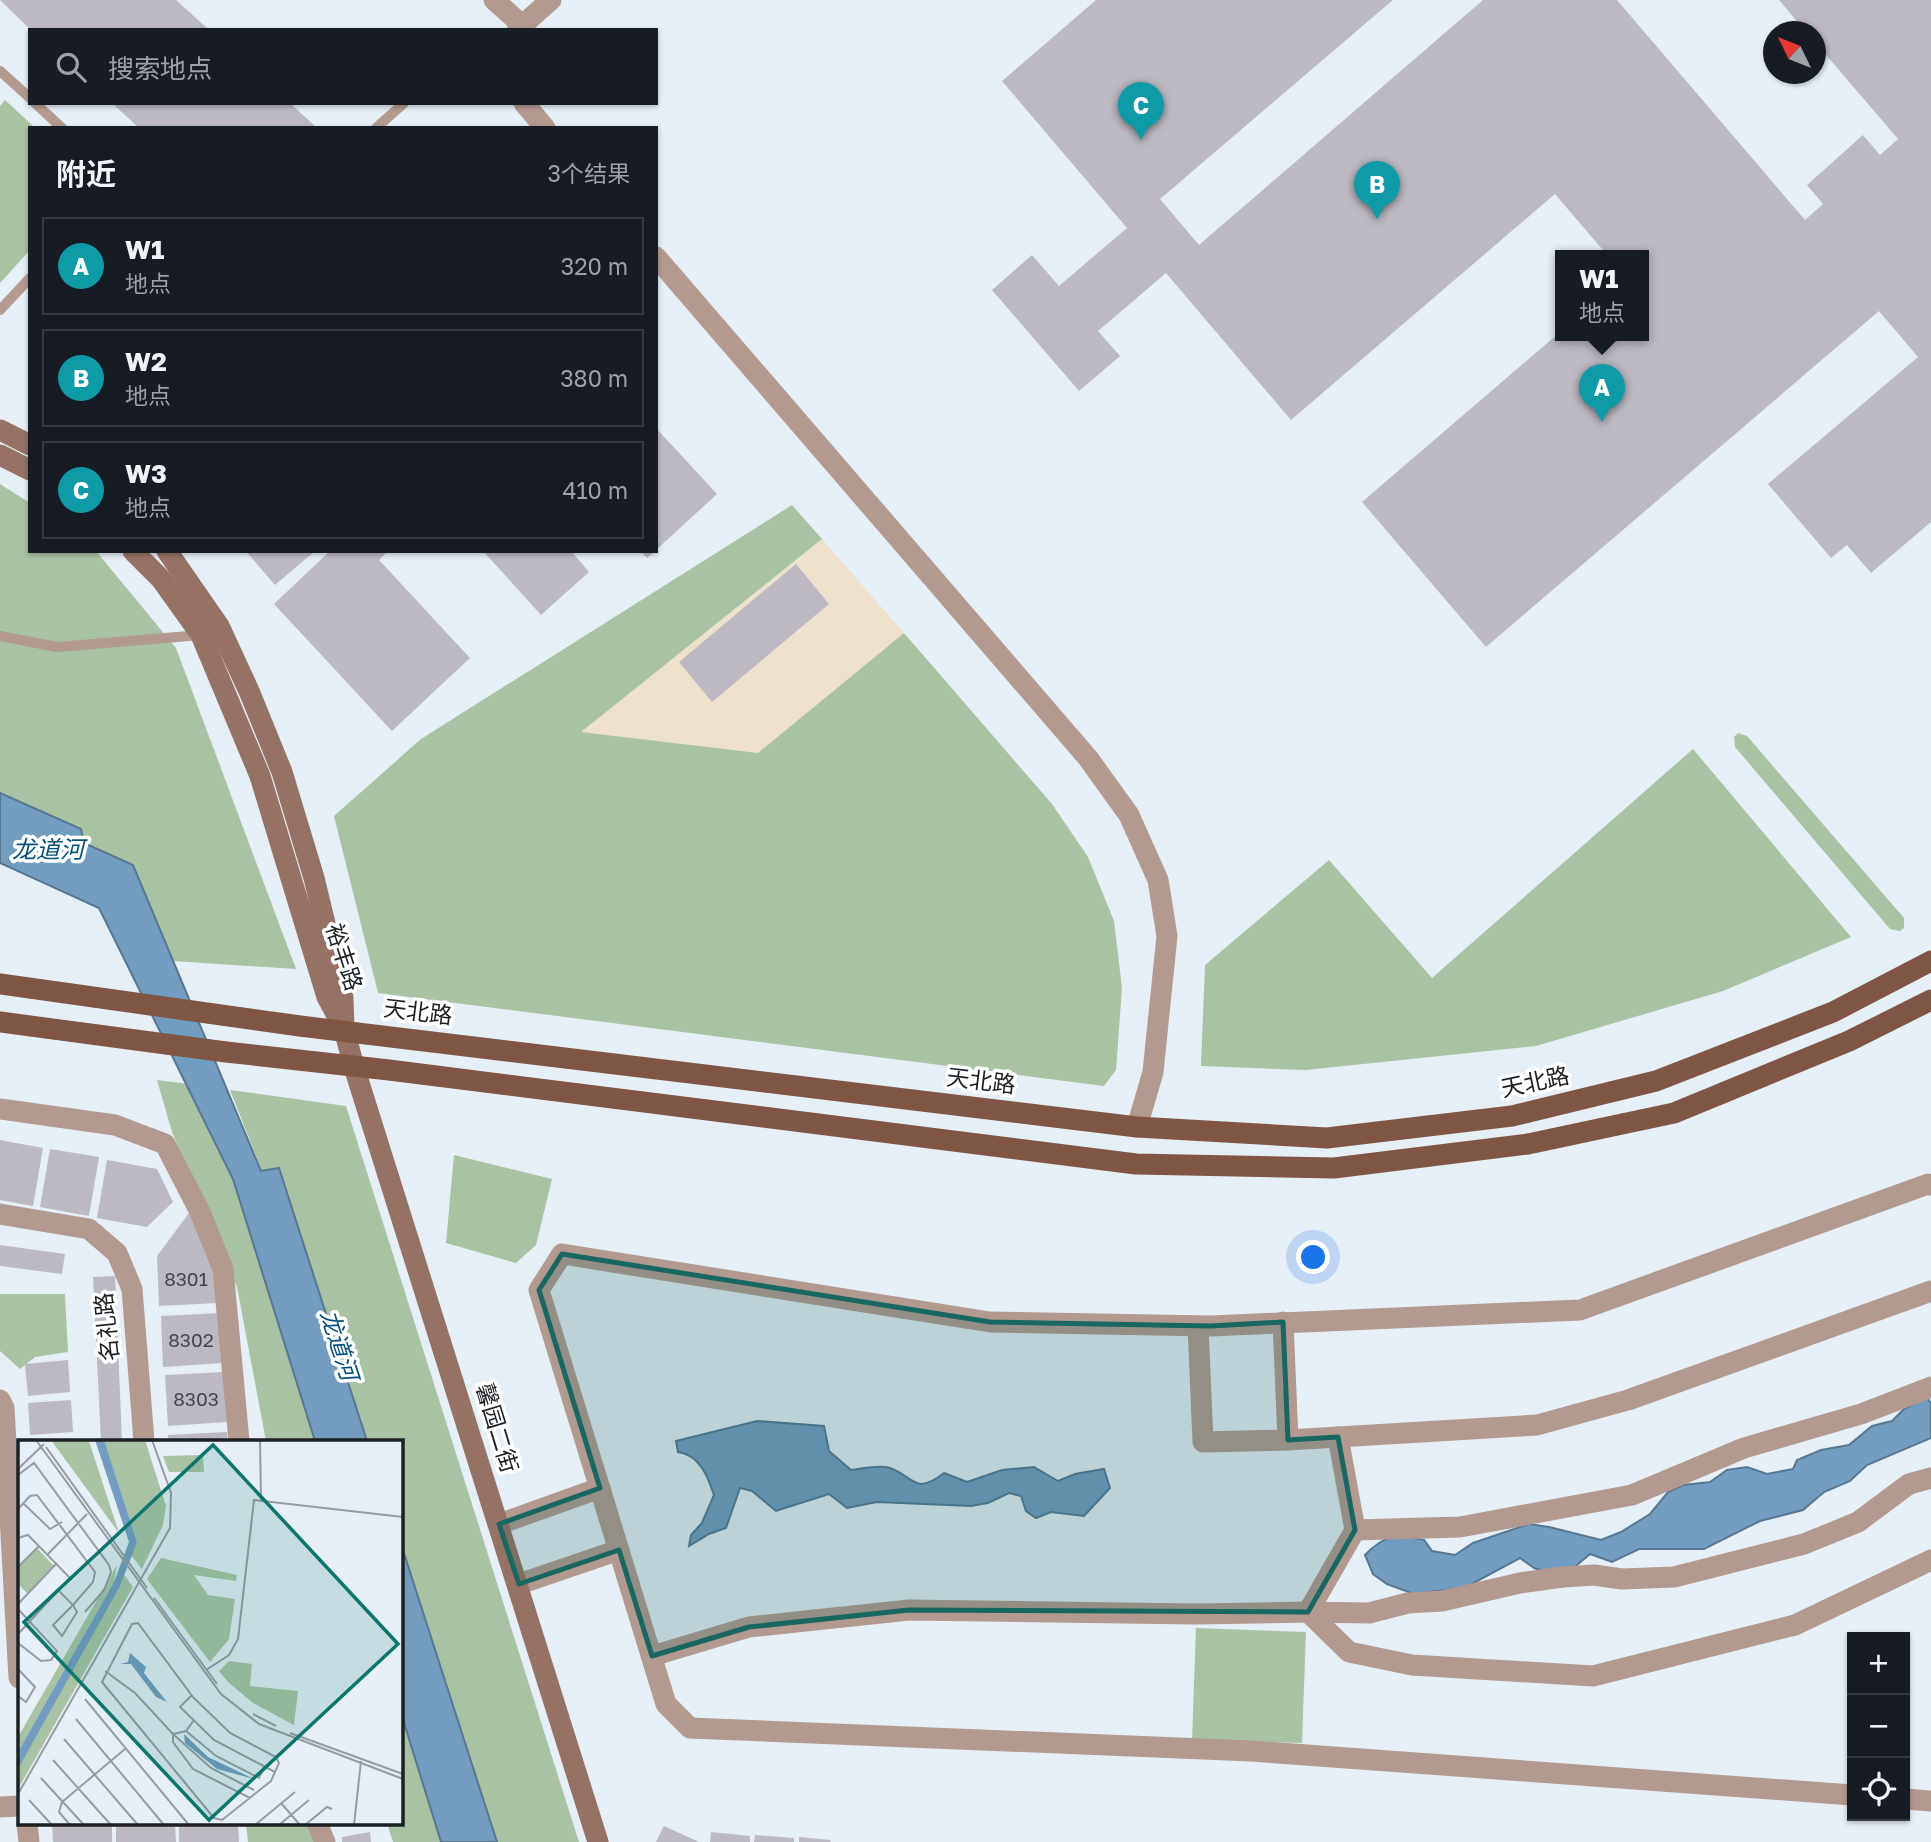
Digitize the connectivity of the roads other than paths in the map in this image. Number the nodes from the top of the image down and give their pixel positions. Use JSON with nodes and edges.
{"nodes":[{"id":1,"x":494,"y":0,"type":"edge"},
{"id":2,"x":551,"y":0,"type":"edge"},
{"id":3,"x":519,"y":28,"type":"edge"},
{"id":4,"x":0,"y":71,"type":"edge"},
{"id":5,"x":28,"y":96,"type":"edge"},
{"id":6,"x":37,"y":105,"type":"edge"},
{"id":7,"x":402,"y":105,"type":"edge"},
{"id":8,"x":526,"y":105,"type":"edge"},
{"id":9,"x":60,"y":126,"type":"edge"},
{"id":10,"x":378,"y":126,"type":"edge"},
{"id":11,"x":543,"y":126,"type":"edge"},
{"id":12,"x":658,"y":259,"type":"edge"},
{"id":13,"x":28,"y":280,"type":"edge"},
{"id":14,"x":0,"y":310,"type":"edge"},
{"id":15,"x":0,"y":430,"type":"edge"},
{"id":16,"x":28,"y":444,"type":"edge"},
{"id":17,"x":0,"y":455,"type":"edge"},
{"id":18,"x":28,"y":469,"type":"edge"},
{"id":19,"x":135,"y":553,"type":"edge"},
{"id":20,"x":168,"y":553,"type":"edge"},
{"id":21,"x":201,"y":635,"type":"junction"},
{"id":22,"x":0,"y":636,"type":"edge"},
{"id":23,"x":1931,"y":961,"type":"edge"},
{"id":24,"x":0,"y":984,"type":"edge"},
{"id":25,"x":1931,"y":1000,"type":"edge"},
{"id":26,"x":0,"y":1022,"type":"edge"},
{"id":27,"x":344,"y":1029,"type":"junction"},
{"id":28,"x":354,"y":1066,"type":"junction"},
{"id":29,"x":0,"y":1109,"type":"edge"},
{"id":30,"x":1138,"y":1127,"type":"junction"},
{"id":31,"x":1931,"y":1185,"type":"edge"},
{"id":32,"x":0,"y":1214,"type":"edge"},
{"id":33,"x":1928,"y":1299,"type":"edge"},
{"id":34,"x":1283,"y":1322,"type":"junction"},
{"id":35,"x":1198,"y":1326,"type":"junction"},
{"id":36,"x":1931,"y":1387,"type":"edge"},
{"id":37,"x":0,"y":1399,"type":"edge"},
{"id":38,"x":1338,"y":1437,"type":"junction"},
{"id":39,"x":144,"y":1440,"type":"edge"},
{"id":40,"x":240,"y":1440,"type":"edge"},
{"id":41,"x":1288,"y":1440,"type":"junction"},
{"id":42,"x":1931,"y":1478,"type":"edge"},
{"id":43,"x":600,"y":1488,"type":"junction"},
{"id":44,"x":15,"y":1513,"type":"edge"},
{"id":45,"x":499,"y":1524,"type":"junction"},
{"id":46,"x":1355,"y":1530,"type":"junction"},
{"id":47,"x":619,"y":1550,"type":"junction"},
{"id":48,"x":1931,"y":1560,"type":"edge"},
{"id":49,"x":519,"y":1584,"type":"junction"},
{"id":50,"x":1308,"y":1612,"type":"junction"},
{"id":51,"x":18,"y":1637,"type":"edge"},
{"id":52,"x":652,"y":1656,"type":"junction"},
{"id":53,"x":1847,"y":1795,"type":"edge"},
{"id":54,"x":1910,"y":1799,"type":"edge"},
{"id":55,"x":1931,"y":1801,"type":"edge"},
{"id":56,"x":18,"y":1805,"type":"edge"},
{"id":57,"x":0,"y":1807,"type":"edge"},
{"id":58,"x":318,"y":1825,"type":"edge"},
{"id":59,"x":325,"y":1842,"type":"edge"},
{"id":60,"x":598,"y":1842,"type":"edge"}],
"edges":[{"from":1,"to":3,"type":"street"},
{"from":2,"to":3,"type":"street"},
{"from":4,"to":5,"type":"lane"},
{"from":6,"to":9,"type":"lane"},
{"from":7,"to":10,"type":"lane"},
{"from":8,"to":11,"type":"street"},
{"from":12,"to":30,"type":"street"},
{"from":13,"to":14,"type":"lane"},
{"from":15,"to":16,"type":"street"},
{"from":17,"to":18,"type":"street"},
{"from":19,"to":21,"type":"street","name":"裕丰路"},
{"from":20,"to":27,"type":"street","name":"裕丰路"},
{"from":21,"to":22,"type":"lane"},
{"from":21,"to":27,"type":"street","name":"裕丰路"},
{"from":23,"to":30,"type":"main road","name":"天北路"},
{"from":24,"to":27,"type":"main road","name":"天北路"},
{"from":25,"to":28,"type":"main road"},
{"from":26,"to":28,"type":"main road"},
{"from":27,"to":28,"type":"street","name":"馨园二街"},
{"from":27,"to":30,"type":"main road","name":"天北路"},
{"from":28,"to":45,"type":"street","name":"馨园二街"},
{"from":29,"to":40,"type":"street"},
{"from":31,"to":34,"type":"street"},
{"from":32,"to":39,"type":"street","name":"名礼路"},
{"from":33,"to":38,"type":"street"},
{"from":34,"to":35,"type":"street"},
{"from":34,"to":41,"type":"street"},
{"from":35,"to":41,"type":"street"},
{"from":35,"to":43,"type":"street"},
{"from":36,"to":46,"type":"street"},
{"from":37,"to":44,"type":"street"},
{"from":38,"to":41,"type":"street"},
{"from":38,"to":46,"type":"street"},
{"from":42,"to":50,"type":"street"},
{"from":43,"to":45,"type":"street"},
{"from":43,"to":47,"type":"street"},
{"from":44,"to":51,"type":"street"},
{"from":45,"to":49,"type":"street","name":"馨园二街"},
{"from":46,"to":50,"type":"street"},
{"from":47,"to":49,"type":"street"},
{"from":47,"to":52,"type":"street"},
{"from":48,"to":50,"type":"street"},
{"from":49,"to":60,"type":"street","name":"馨园二街"},
{"from":50,"to":52,"type":"street"},
{"from":52,"to":53,"type":"street"},
{"from":54,"to":55,"type":"street"},
{"from":56,"to":57,"type":"street"},
{"from":58,"to":59,"type":"street"}]}
